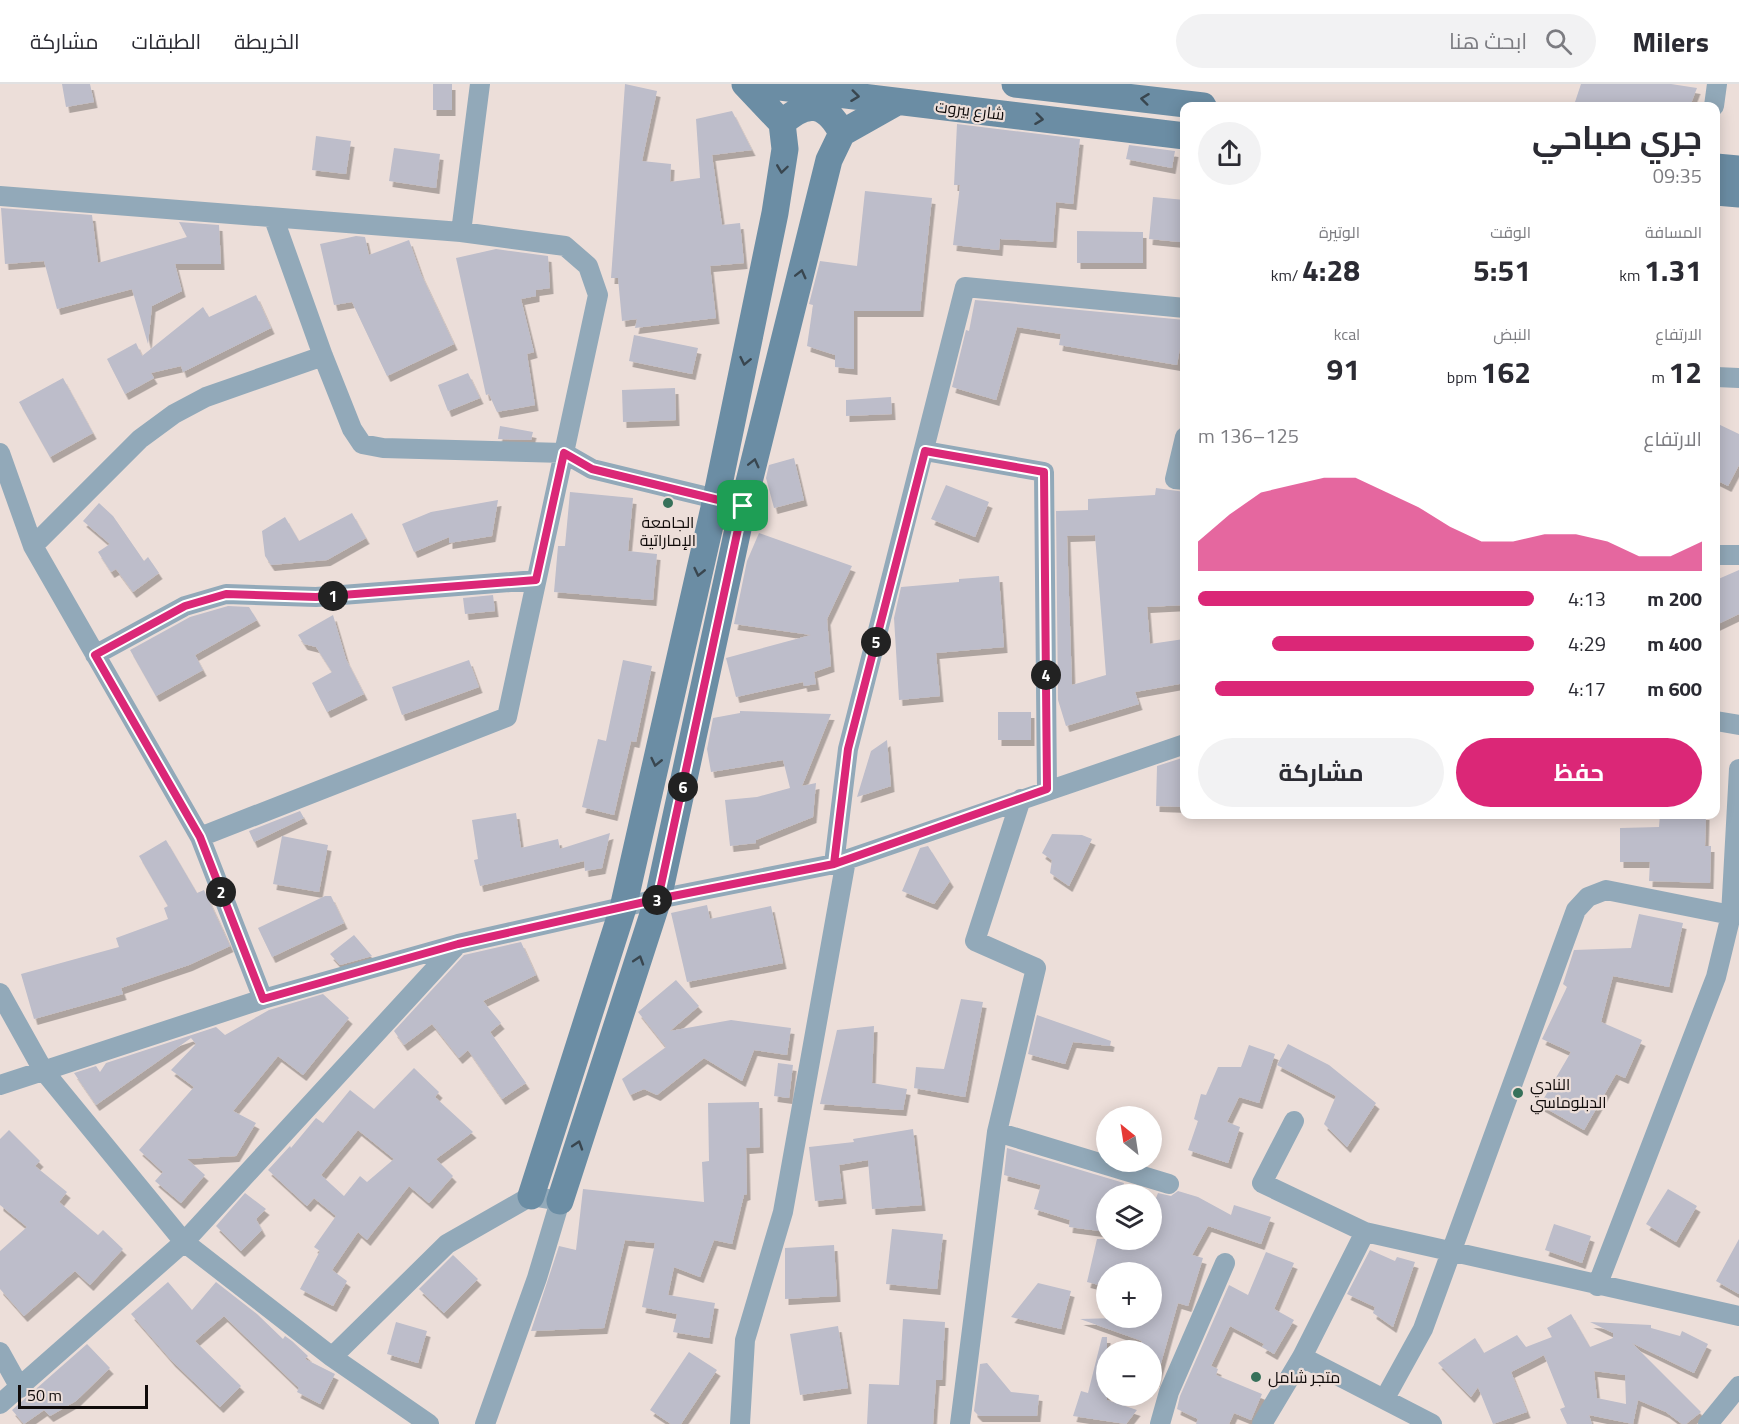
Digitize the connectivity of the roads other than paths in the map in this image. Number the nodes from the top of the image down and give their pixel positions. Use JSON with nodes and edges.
{"nodes":[{"id":1,"x":480,"y":84,"type":"edge"},
{"id":2,"x":745,"y":84,"type":"edge"},
{"id":3,"x":755,"y":84,"type":"edge"},
{"id":4,"x":1015,"y":84,"type":"edge"},
{"id":5,"x":1717,"y":84,"type":"edge"},
{"id":6,"x":897,"y":102,"type":"junction"},
{"id":7,"x":1715,"y":102,"type":"edge"},
{"id":8,"x":1180,"y":103,"type":"edge"},
{"id":9,"x":782,"y":123,"type":"junction"},
{"id":10,"x":842,"y":133,"type":"junction"},
{"id":11,"x":1180,"y":135,"type":"edge"},
{"id":12,"x":1720,"y":167,"type":"edge"},
{"id":13,"x":1739,"y":169,"type":"edge"},
{"id":14,"x":1720,"y":192,"type":"edge"},
{"id":15,"x":1739,"y":194,"type":"edge"},
{"id":16,"x":0,"y":196,"type":"edge"},
{"id":17,"x":274,"y":219,"type":"junction"},
{"id":18,"x":461,"y":232,"type":"junction"},
{"id":19,"x":1180,"y":308,"type":"edge"},
{"id":20,"x":323,"y":356,"type":"junction"},
{"id":21,"x":1720,"y":377,"type":"edge"},
{"id":22,"x":1739,"y":378,"type":"edge"},
{"id":23,"x":925,"y":451,"type":"junction"},
{"id":24,"x":0,"y":453,"type":"edge"},
{"id":25,"x":564,"y":453,"type":"junction"},
{"id":26,"x":1180,"y":458,"type":"edge"},
{"id":27,"x":1180,"y":479,"type":"edge"},
{"id":28,"x":716,"y":499,"type":"junction"},
{"id":29,"x":743,"y":506,"type":"junction"},
{"id":30,"x":33,"y":546,"type":"junction"},
{"id":31,"x":1720,"y":555,"type":"edge"},
{"id":32,"x":1739,"y":555,"type":"edge"},
{"id":33,"x":536,"y":580,"type":"junction"},
{"id":34,"x":95,"y":655,"type":"junction"},
{"id":35,"x":1720,"y":722,"type":"edge"},
{"id":36,"x":1739,"y":724,"type":"edge"},
{"id":37,"x":1180,"y":746,"type":"edge"},
{"id":38,"x":1739,"y":769,"type":"edge"},
{"id":39,"x":1047,"y":789,"type":"junction"},
{"id":40,"x":1021,"y":799,"type":"junction"},
{"id":41,"x":200,"y":837,"type":"junction"},
{"id":42,"x":840,"y":862,"type":"junction"},
{"id":43,"x":658,"y":899,"type":"junction"},
{"id":44,"x":623,"y":908,"type":"junction"},
{"id":45,"x":1731,"y":915,"type":"junction"},
{"id":46,"x":458,"y":944,"type":"junction"},
{"id":47,"x":0,"y":993,"type":"edge"},
{"id":48,"x":263,"y":999,"type":"junction"},
{"id":49,"x":42,"y":1070,"type":"junction"},
{"id":50,"x":0,"y":1084,"type":"edge"},
{"id":51,"x":1294,"y":1121,"type":"dead end"},
{"id":52,"x":997,"y":1132,"type":"junction"},
{"id":53,"x":1169,"y":1184,"type":"dead end"},
{"id":54,"x":531,"y":1196,"type":"junction"},
{"id":55,"x":560,"y":1201,"type":"junction"},
{"id":56,"x":1365,"y":1232,"type":"junction"},
{"id":57,"x":184,"y":1242,"type":"junction"},
{"id":58,"x":1452,"y":1251,"type":"junction"},
{"id":59,"x":1225,"y":1263,"type":"dead end"},
{"id":60,"x":1598,"y":1286,"type":"junction"},
{"id":61,"x":1739,"y":1316,"type":"edge"},
{"id":62,"x":0,"y":1352,"type":"edge"},
{"id":63,"x":332,"y":1357,"type":"junction"},
{"id":64,"x":1302,"y":1357,"type":"junction"},
{"id":65,"x":1739,"y":1386,"type":"edge"},
{"id":66,"x":20,"y":1388,"type":"junction"},
{"id":67,"x":1385,"y":1398,"type":"junction"},
{"id":68,"x":0,"y":1404,"type":"edge"},
{"id":69,"x":429,"y":1424,"type":"edge"},
{"id":70,"x":484,"y":1424,"type":"edge"},
{"id":71,"x":740,"y":1424,"type":"edge"},
{"id":72,"x":960,"y":1424,"type":"edge"},
{"id":73,"x":1160,"y":1424,"type":"edge"},
{"id":74,"x":1262,"y":1424,"type":"edge"},
{"id":75,"x":1432,"y":1424,"type":"edge"},
{"id":76,"x":1708,"y":1424,"type":"edge"}],
"edges":[{"from":1,"to":18,"type":"street"},
{"from":2,"to":9,"type":"street"},
{"from":3,"to":6,"type":"street","name":"شارع بيروت","one_way":true},
{"from":8,"to":4,"type":"street","name":"شارع بيروت","one_way":true},
{"from":5,"to":7,"type":"street"},
{"from":6,"to":10,"type":"street"},
{"from":6,"to":11,"type":"street","name":"شارع بيروت","one_way":true},
{"from":9,"to":10,"type":"street"},
{"from":9,"to":28,"type":"street","one_way":true},
{"from":29,"to":10,"type":"street","one_way":true},
{"from":12,"to":13,"type":"street"},
{"from":14,"to":15,"type":"street"},
{"from":16,"to":17,"type":"street"},
{"from":17,"to":18,"type":"street"},
{"from":17,"to":20,"type":"street"},
{"from":18,"to":25,"type":"street"},
{"from":19,"to":23,"type":"street"},
{"from":20,"to":25,"type":"street"},
{"from":20,"to":30,"type":"street"},
{"from":21,"to":22,"type":"street"},
{"from":23,"to":39,"type":"street"},
{"from":23,"to":42,"type":"street"},
{"from":24,"to":30,"type":"street"},
{"from":25,"to":28,"type":"street"},
{"from":25,"to":33,"type":"street"},
{"from":26,"to":27,"type":"street"},
{"from":28,"to":29,"type":"street"},
{"from":28,"to":44,"type":"street","one_way":true},
{"from":29,"to":43,"type":"street"},
{"from":30,"to":34,"type":"street"},
{"from":31,"to":32,"type":"street"},
{"from":33,"to":34,"type":"street"},
{"from":33,"to":41,"type":"street"},
{"from":34,"to":41,"type":"street"},
{"from":35,"to":36,"type":"street"},
{"from":37,"to":39,"type":"street"},
{"from":38,"to":45,"type":"street"},
{"from":39,"to":40,"type":"street"},
{"from":40,"to":42,"type":"street"},
{"from":40,"to":52,"type":"street"},
{"from":41,"to":48,"type":"street"},
{"from":42,"to":43,"type":"street"},
{"from":42,"to":71,"type":"street"},
{"from":43,"to":44,"type":"street"},
{"from":55,"to":43,"type":"street","one_way":true},
{"from":44,"to":46,"type":"street"},
{"from":44,"to":54,"type":"street"},
{"from":45,"to":58,"type":"street"},
{"from":45,"to":60,"type":"street"},
{"from":46,"to":48,"type":"street"},
{"from":46,"to":57,"type":"street"},
{"from":47,"to":49,"type":"street"},
{"from":48,"to":49,"type":"street"},
{"from":49,"to":50,"type":"street"},
{"from":49,"to":57,"type":"street"},
{"from":51,"to":56,"type":"street"},
{"from":52,"to":53,"type":"street"},
{"from":52,"to":72,"type":"street"},
{"from":54,"to":55,"type":"street"},
{"from":54,"to":63,"type":"street"},
{"from":55,"to":70,"type":"street"},
{"from":56,"to":58,"type":"street"},
{"from":56,"to":64,"type":"street"},
{"from":57,"to":63,"type":"street"},
{"from":57,"to":66,"type":"street"},
{"from":58,"to":60,"type":"street"},
{"from":58,"to":67,"type":"street"},
{"from":59,"to":73,"type":"street"},
{"from":60,"to":61,"type":"street"},
{"from":62,"to":66,"type":"street"},
{"from":63,"to":69,"type":"street"},
{"from":64,"to":67,"type":"street"},
{"from":64,"to":74,"type":"street"},
{"from":65,"to":76,"type":"street"},
{"from":66,"to":68,"type":"street"},
{"from":67,"to":75,"type":"street"}]}
